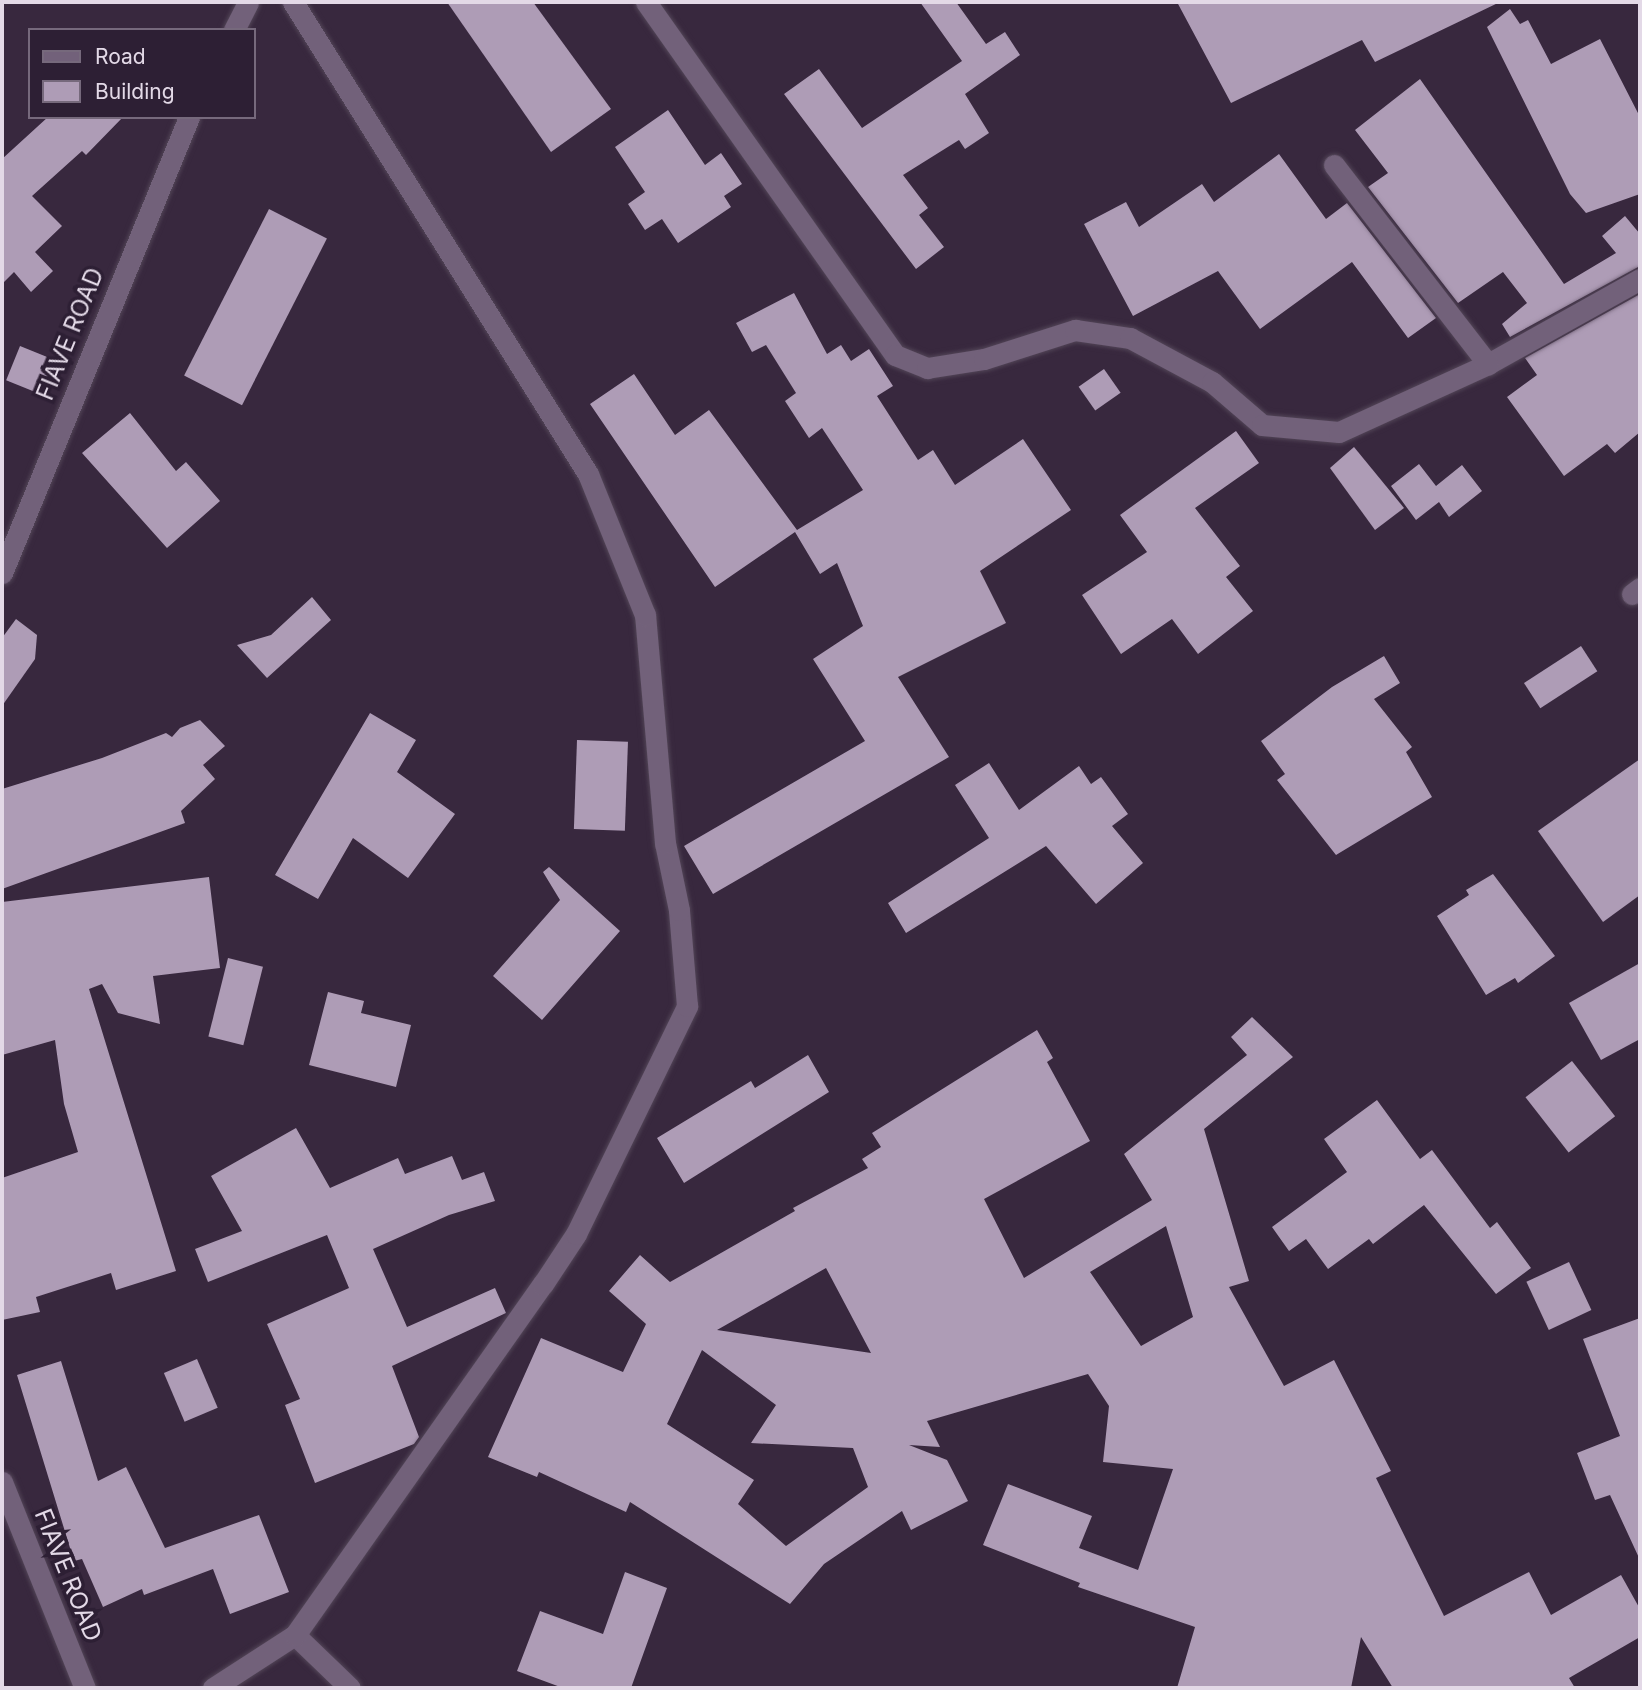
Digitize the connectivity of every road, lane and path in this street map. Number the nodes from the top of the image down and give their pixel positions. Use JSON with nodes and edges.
{"nodes":[{"id":1,"x":248,"y":2,"type":"edge"},
{"id":2,"x":293,"y":2,"type":"edge"},
{"id":3,"x":646,"y":2,"type":"edge"},
{"id":4,"x":235,"y":28,"type":"edge"},
{"id":5,"x":188,"y":119,"type":"edge"},
{"id":6,"x":1334,"y":165,"type":"dead end"},
{"id":7,"x":1640,"y":279,"type":"edge"},
{"id":8,"x":1488,"y":364,"type":"junction"},
{"id":9,"x":8,"y":536,"type":"edge"},
{"id":10,"x":2,"y":573,"type":"edge"},
{"id":11,"x":2,"y":1482,"type":"edge"},
{"id":12,"x":295,"y":1635,"type":"junction"},
{"id":13,"x":85,"y":1688,"type":"edge"},
{"id":14,"x":213,"y":1688,"type":"edge"},
{"id":15,"x":351,"y":1688,"type":"edge"}],
"edges":[{"from":1,"to":4,"type":"street"},
{"from":2,"to":12,"type":"street"},
{"from":3,"to":8,"type":"street"},
{"from":5,"to":9,"type":"street","name":"FIAVE ROAD"},
{"from":6,"to":8,"type":"street"},
{"from":7,"to":8,"type":"street"},
{"from":9,"to":10,"type":"street","name":"FIAVE ROAD"},
{"from":11,"to":13,"type":"street","name":"FIAVE ROAD"},
{"from":12,"to":14,"type":"street"},
{"from":12,"to":15,"type":"street"}]}
